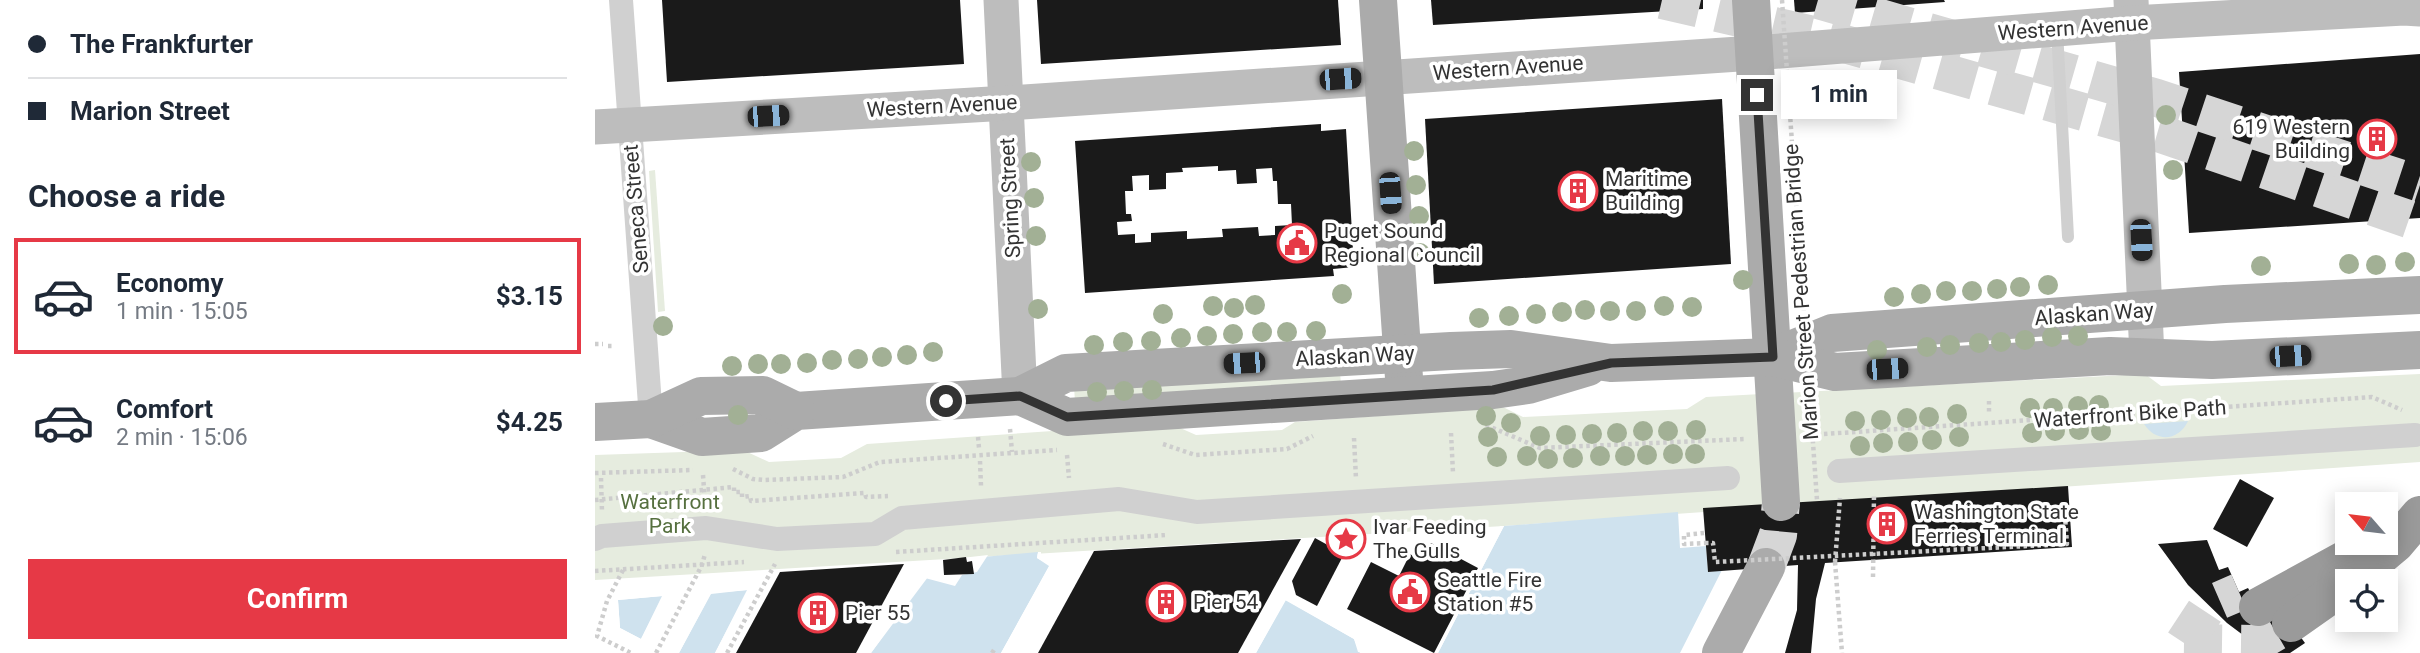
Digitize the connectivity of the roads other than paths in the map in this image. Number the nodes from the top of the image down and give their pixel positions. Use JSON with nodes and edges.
{"nodes":[{"id":1,"x":621,"y":0,"type":"edge"},
{"id":2,"x":1001,"y":0,"type":"edge"},
{"id":3,"x":1378,"y":0,"type":"edge"},
{"id":4,"x":1751,"y":0,"type":"edge"},
{"id":5,"x":2420,"y":9,"type":"edge"},
{"id":6,"x":2131,"y":12,"type":"edge"},
{"id":7,"x":2057,"y":29,"type":"junction"},
{"id":8,"x":1754,"y":52,"type":"junction"},
{"id":9,"x":1383,"y":76,"type":"junction"},
{"id":10,"x":1008,"y":103,"type":"junction"},
{"id":11,"x":612,"y":126,"type":"edge"},
{"id":12,"x":2068,"y":237,"type":"dead end"},
{"id":13,"x":2420,"y":295,"type":"edge"},
{"id":14,"x":2144,"y":310,"type":"junction"},
{"id":15,"x":2420,"y":350,"type":"edge"},
{"id":16,"x":1400,"y":354,"type":"junction"},
{"id":17,"x":1773,"y":357,"type":"junction"},
{"id":18,"x":2147,"y":357,"type":"junction"},
{"id":19,"x":1611,"y":363,"type":"junction"},
{"id":20,"x":1020,"y":396,"type":"junction"},
{"id":21,"x":1406,"y":396,"type":"junction"},
{"id":22,"x":651,"y":419,"type":"junction"},
{"id":23,"x":595,"y":422,"type":"edge"},
{"id":24,"x":2413,"y":424,"type":"road end"},
{"id":25,"x":1839,"y":471,"type":"dead end"},
{"id":26,"x":1728,"y":478,"type":"dead end"},
{"id":27,"x":1799,"y":501,"type":"tunnel mouth"},
{"id":28,"x":2420,"y":513,"type":"edge"},
{"id":29,"x":2398,"y":519,"type":"edge"},
{"id":30,"x":2398,"y":528,"type":"edge"},
{"id":31,"x":595,"y":539,"type":"edge"},
{"id":32,"x":2335,"y":550,"type":"edge"},
{"id":33,"x":2354,"y":555,"type":"edge"},
{"id":34,"x":1766,"y":567,"type":"tunnel mouth"},
{"id":35,"x":2365,"y":569,"type":"edge"},
{"id":36,"x":2335,"y":586,"type":"edge"},
{"id":37,"x":2263,"y":607,"type":"junction"},
{"id":38,"x":1721,"y":653,"type":"edge"}],
"edges":[{"from":1,"to":11,"type":"street","name":"Seneca Street"},
{"from":2,"to":10,"type":"main road","name":"Spring Street"},
{"from":3,"to":9,"type":"main road"},
{"from":4,"to":8,"type":"main road"},
{"from":5,"to":6,"type":"main road","name":"Western Avenue"},
{"from":6,"to":7,"type":"main road","name":"Western Avenue"},
{"from":6,"to":14,"type":"main road"},
{"from":7,"to":8,"type":"main road","name":"Western Avenue"},
{"from":7,"to":12,"type":"lane"},
{"from":8,"to":9,"type":"main road","name":"Western Avenue"},
{"from":8,"to":17,"type":"main road"},
{"from":9,"to":10,"type":"main road","name":"Western Avenue"},
{"from":9,"to":16,"type":"main road"},
{"from":10,"to":11,"type":"main road","name":"Western Avenue"},
{"from":10,"to":20,"type":"main road","name":"Spring Street"},
{"from":11,"to":22,"type":"street","name":"Seneca Street"},
{"from":13,"to":14,"type":"main road","name":"Alaskan Way"},
{"from":14,"to":17,"type":"main road","name":"Alaskan Way"},
{"from":14,"to":18,"type":"main road"},
{"from":15,"to":18,"type":"main road","name":"Alaskan Way"},
{"from":16,"to":19,"type":"main road","name":"Alaskan Way"},
{"from":16,"to":20,"type":"main road","name":"Alaskan Way"},
{"from":16,"to":21,"type":"main road"},
{"from":17,"to":18,"type":"main road","name":"Alaskan Way"},
{"from":17,"to":19,"type":"main road","name":"Alaskan Way"},
{"from":17,"to":27,"type":"main road"},
{"from":19,"to":21,"type":"main road","name":"Alaskan Way"},
{"from":20,"to":21,"type":"main road","name":"Alaskan Way"},
{"from":20,"to":22,"type":"main road","name":"Alaskan Way"},
{"from":22,"to":23,"type":"main road","name":"Alaskan Way"},
{"from":24,"to":25,"type":"street"},
{"from":26,"to":31,"type":"street"},
{"from":28,"to":29,"type":"highway"},
{"from":28,"to":30,"type":"highway"},
{"from":28,"to":35,"type":"highway"},
{"from":32,"to":37,"type":"highway"},
{"from":33,"to":37,"type":"highway"},
{"from":34,"to":38,"type":"main road"},
{"from":36,"to":37,"type":"highway"}]}
